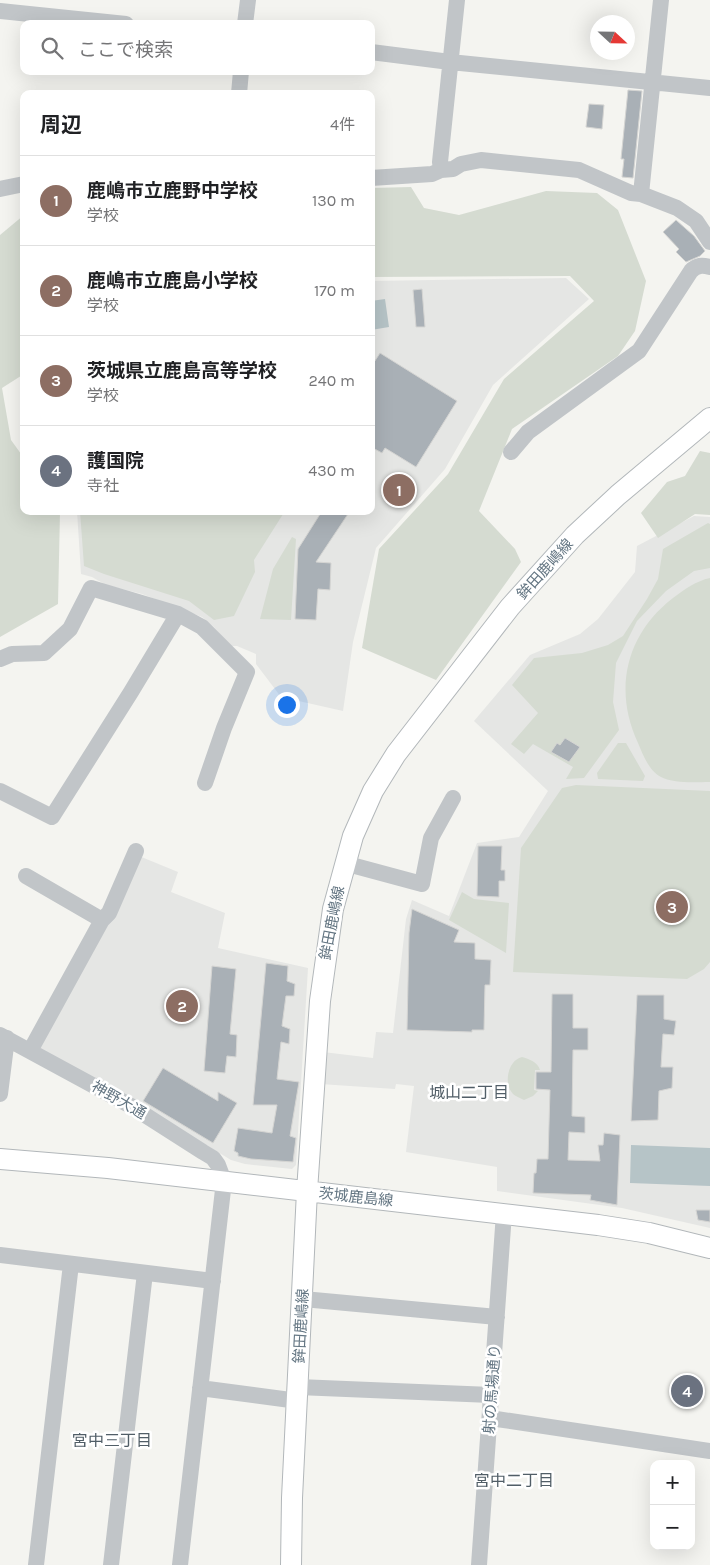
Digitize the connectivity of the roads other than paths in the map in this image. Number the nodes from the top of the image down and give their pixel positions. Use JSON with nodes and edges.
{"nodes":[{"id":1,"x":248,"y":0,"type":"edge"},
{"id":2,"x":457,"y":0,"type":"edge"},
{"id":3,"x":661,"y":0,"type":"edge"},
{"id":4,"x":0,"y":11,"type":"edge"},
{"id":5,"x":87,"y":20,"type":"edge"},
{"id":6,"x":246,"y":20,"type":"edge"},
{"id":7,"x":375,"y":53,"type":"edge"},
{"id":8,"x":450,"y":62,"type":"junction"},
{"id":9,"x":241,"y":75,"type":"edge"},
{"id":10,"x":652,"y":82,"type":"junction"},
{"id":11,"x":710,"y":88,"type":"edge"},
{"id":12,"x":239,"y":90,"type":"edge"},
{"id":13,"x":441,"y":170,"type":"junction"},
{"id":14,"x":375,"y":178,"type":"edge"},
{"id":15,"x":20,"y":185,"type":"edge"},
{"id":16,"x":0,"y":189,"type":"edge"},
{"id":17,"x":641,"y":194,"type":"junction"},
{"id":18,"x":710,"y":242,"type":"edge"},
{"id":19,"x":710,"y":267,"type":"edge"},
{"id":20,"x":710,"y":418,"type":"edge"},
{"id":21,"x":512,"y":452,"type":"dead end"},
{"id":22,"x":178,"y":614,"type":"junction"},
{"id":23,"x":0,"y":659,"type":"edge"},
{"id":24,"x":205,"y":783,"type":"dead end"},
{"id":25,"x":0,"y":792,"type":"edge"},
{"id":26,"x":453,"y":798,"type":"dead end"},
{"id":27,"x":136,"y":851,"type":"dead end"},
{"id":28,"x":344,"y":863,"type":"junction"},
{"id":29,"x":26,"y":876,"type":"dead end"},
{"id":30,"x":102,"y":920,"type":"junction"},
{"id":31,"x":4,"y":1036,"type":"edge"},
{"id":32,"x":30,"y":1050,"type":"junction"},
{"id":33,"x":0,"y":1094,"type":"edge"},
{"id":34,"x":0,"y":1159,"type":"edge"},
{"id":35,"x":224,"y":1181,"type":"junction"},
{"id":36,"x":308,"y":1191,"type":"junction"},
{"id":37,"x":504,"y":1213,"type":"junction"},
{"id":38,"x":710,"y":1248,"type":"edge"},
{"id":39,"x":0,"y":1256,"type":"edge"},
{"id":40,"x":71,"y":1264,"type":"junction"},
{"id":41,"x":145,"y":1273,"type":"junction"},
{"id":42,"x":212,"y":1281,"type":"junction"},
{"id":43,"x":303,"y":1299,"type":"junction"},
{"id":44,"x":497,"y":1317,"type":"junction"},
{"id":45,"x":200,"y":1388,"type":"junction"},
{"id":46,"x":298,"y":1394,"type":"junction"},
{"id":47,"x":491,"y":1395,"type":"junction"},
{"id":48,"x":490,"y":1418,"type":"junction"},
{"id":49,"x":710,"y":1451,"type":"edge"},
{"id":50,"x":36,"y":1565,"type":"edge"},
{"id":51,"x":110,"y":1565,"type":"edge"},
{"id":52,"x":180,"y":1565,"type":"edge"},
{"id":53,"x":291,"y":1565,"type":"edge"},
{"id":54,"x":479,"y":1565,"type":"edge"}],
"edges":[{"from":1,"to":6,"type":"street"},
{"from":2,"to":8,"type":"street"},
{"from":3,"to":10,"type":"street"},
{"from":4,"to":5,"type":"street"},
{"from":7,"to":8,"type":"street"},
{"from":8,"to":10,"type":"street"},
{"from":8,"to":13,"type":"street"},
{"from":9,"to":12,"type":"street"},
{"from":10,"to":11,"type":"street"},
{"from":10,"to":17,"type":"street"},
{"from":13,"to":14,"type":"street"},
{"from":13,"to":17,"type":"street"},
{"from":15,"to":16,"type":"street"},
{"from":17,"to":18,"type":"street"},
{"from":19,"to":21,"type":"street"},
{"from":20,"to":28,"type":"main road","name":"鉾田鹿嶋線"},
{"from":22,"to":23,"type":"street"},
{"from":22,"to":24,"type":"street"},
{"from":22,"to":25,"type":"street"},
{"from":26,"to":28,"type":"street"},
{"from":27,"to":30,"type":"street"},
{"from":28,"to":36,"type":"main road","name":"鉾田鹿嶋線"},
{"from":29,"to":30,"type":"street"},
{"from":30,"to":32,"type":"street"},
{"from":31,"to":32,"type":"street","name":"神野大通"},
{"from":31,"to":33,"type":"street"},
{"from":32,"to":35,"type":"street","name":"神野大通"},
{"from":34,"to":35,"type":"main road","name":"茨城鹿島線"},
{"from":35,"to":36,"type":"main road","name":"茨城鹿島線"},
{"from":35,"to":42,"type":"street"},
{"from":36,"to":37,"type":"main road","name":"茨城鹿島線"},
{"from":36,"to":43,"type":"main road","name":"鉾田鹿嶋線"},
{"from":37,"to":38,"type":"main road","name":"茨城鹿島線"},
{"from":37,"to":44,"type":"street","name":"射の馬場通り"},
{"from":39,"to":40,"type":"street"},
{"from":40,"to":41,"type":"street"},
{"from":40,"to":50,"type":"street"},
{"from":41,"to":42,"type":"street"},
{"from":41,"to":51,"type":"street"},
{"from":42,"to":45,"type":"street"},
{"from":43,"to":44,"type":"street"},
{"from":43,"to":46,"type":"main road","name":"鉾田鹿嶋線"},
{"from":44,"to":47,"type":"street","name":"射の馬場通り"},
{"from":45,"to":46,"type":"street"},
{"from":45,"to":52,"type":"street"},
{"from":46,"to":47,"type":"street"},
{"from":46,"to":53,"type":"main road","name":"鉾田鹿嶋線"},
{"from":47,"to":48,"type":"street","name":"射の馬場通り"},
{"from":48,"to":49,"type":"street"},
{"from":48,"to":54,"type":"street","name":"射の馬場通り"}]}
